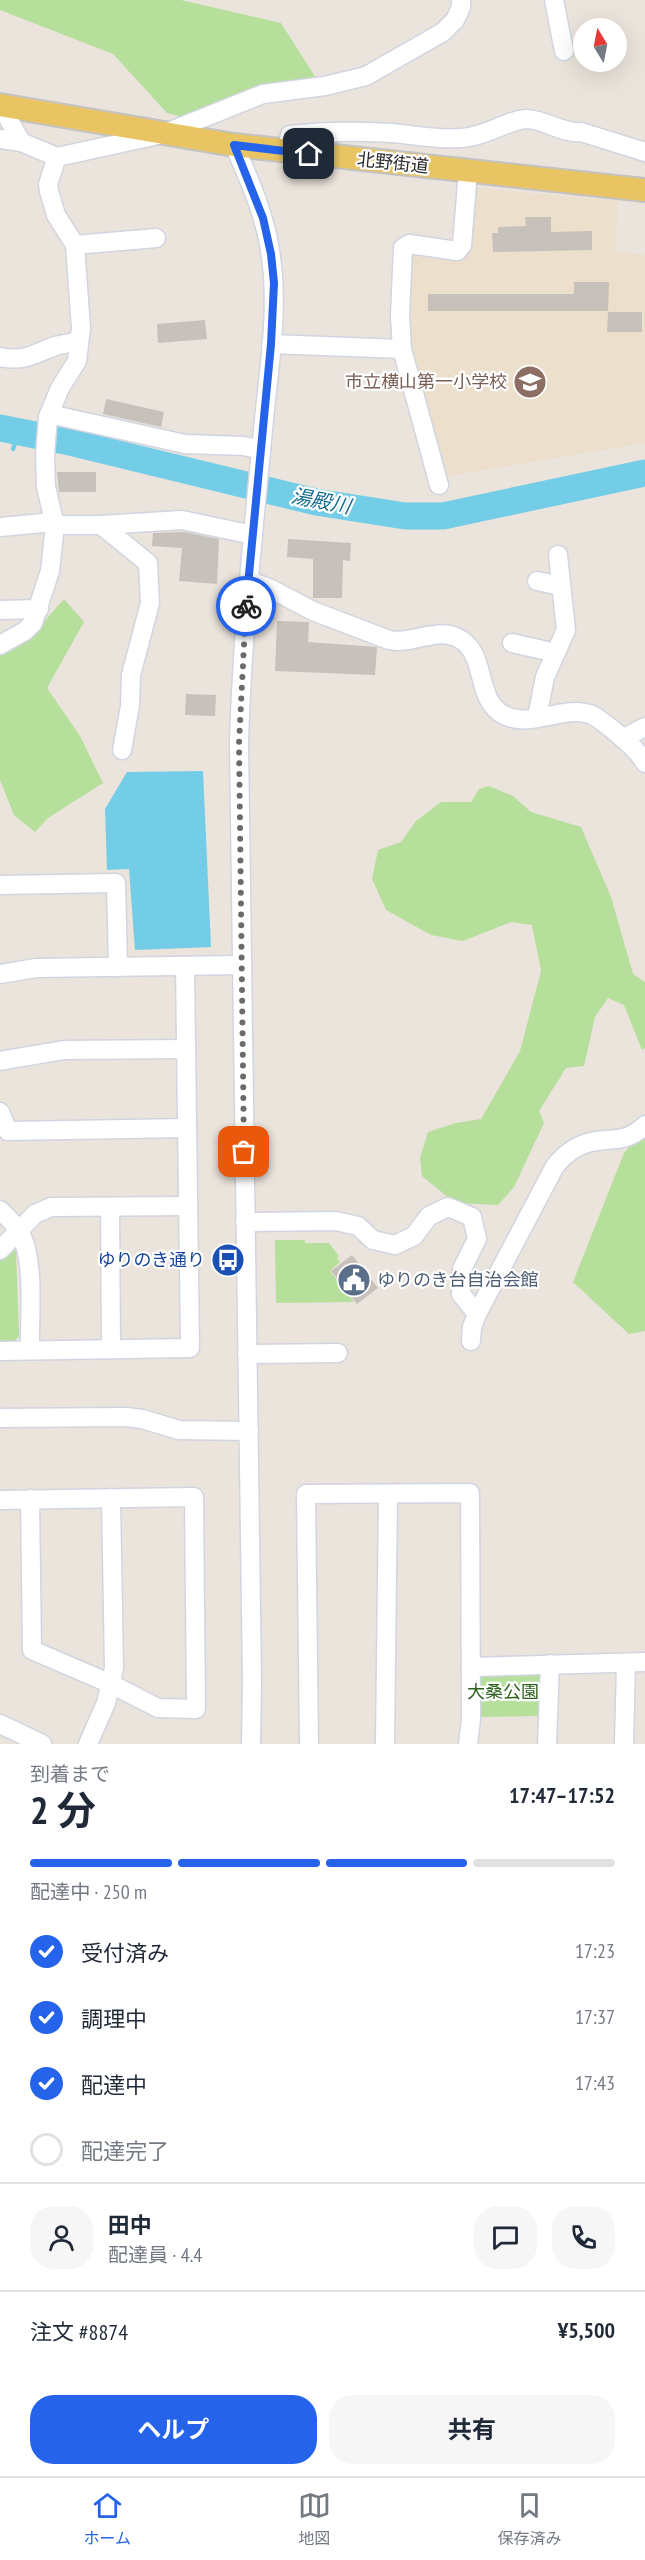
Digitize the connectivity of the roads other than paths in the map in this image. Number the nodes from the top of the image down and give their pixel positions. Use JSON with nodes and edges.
{"nodes":[{"id":1,"x":460,"y":0,"type":"edge"},
{"id":2,"x":554,"y":0,"type":"edge"},
{"id":3,"x":564,"y":51,"type":"dead end"},
{"id":4,"x":1,"y":105,"type":"edge"},
{"id":5,"x":163,"y":134,"type":"junction"},
{"id":6,"x":0,"y":139,"type":"edge"},
{"id":7,"x":21,"y":142,"type":"junction"},
{"id":8,"x":234,"y":145,"type":"junction"},
{"id":9,"x":286,"y":151,"type":"junction"},
{"id":10,"x":645,"y":152,"type":"edge"},
{"id":11,"x":57,"y":157,"type":"junction"},
{"id":12,"x":468,"y":171,"type":"junction"},
{"id":13,"x":645,"y":190,"type":"edge"},
{"id":14,"x":156,"y":238,"type":"dead end"},
{"id":15,"x":75,"y":245,"type":"junction"},
{"id":16,"x":79,"y":341,"type":"junction"},
{"id":17,"x":271,"y":344,"type":"junction"},
{"id":18,"x":402,"y":349,"type":"junction"},
{"id":19,"x":0,"y":357,"type":"edge"},
{"id":20,"x":48,"y":415,"type":"junction"},
{"id":21,"x":261,"y":449,"type":"junction"},
{"id":22,"x":439,"y":485,"type":"dead end"},
{"id":23,"x":55,"y":524,"type":"junction"},
{"id":24,"x":101,"y":525,"type":"junction"},
{"id":25,"x":0,"y":527,"type":"edge"},
{"id":26,"x":253,"y":535,"type":"junction"},
{"id":27,"x":558,"y":555,"type":"dead end"},
{"id":28,"x":249,"y":580,"type":"junction"},
{"id":29,"x":537,"y":581,"type":"dead end"},
{"id":30,"x":561,"y":586,"type":"junction"},
{"id":31,"x":39,"y":609,"type":"junction"},
{"id":32,"x":0,"y":610,"type":"edge"},
{"id":33,"x":512,"y":643,"type":"dead end"},
{"id":34,"x":0,"y":645,"type":"edge"},
{"id":35,"x":556,"y":653,"type":"junction"},
{"id":36,"x":537,"y":717,"type":"junction"},
{"id":37,"x":645,"y":727,"type":"edge"},
{"id":38,"x":624,"y":738,"type":"junction"},
{"id":39,"x":122,"y":750,"type":"dead end"},
{"id":40,"x":645,"y":763,"type":"edge"},
{"id":41,"x":0,"y":885,"type":"edge"},
{"id":42,"x":241,"y":965,"type":"junction"},
{"id":43,"x":185,"y":966,"type":"junction"},
{"id":44,"x":118,"y":967,"type":"junction"},
{"id":45,"x":0,"y":974,"type":"edge"},
{"id":46,"x":186,"y":1049,"type":"junction"},
{"id":47,"x":0,"y":1061,"type":"edge"},
{"id":48,"x":0,"y":1112,"type":"edge"},
{"id":49,"x":645,"y":1125,"type":"edge"},
{"id":50,"x":187,"y":1128,"type":"junction"},
{"id":51,"x":188,"y":1206,"type":"junction"},
{"id":52,"x":110,"y":1207,"type":"junction"},
{"id":53,"x":0,"y":1210,"type":"edge"},
{"id":54,"x":245,"y":1222,"type":"junction"},
{"id":55,"x":19,"y":1231,"type":"junction"},
{"id":56,"x":0,"y":1250,"type":"edge"},
{"id":57,"x":477,"y":1314,"type":"junction"},
{"id":58,"x":471,"y":1341,"type":"dead end"},
{"id":59,"x":111,"y":1349,"type":"junction"},
{"id":60,"x":30,"y":1350,"type":"junction"},
{"id":61,"x":0,"y":1351,"type":"edge"},
{"id":62,"x":247,"y":1354,"type":"junction"},
{"id":63,"x":327,"y":1359,"type":"dead end"},
{"id":64,"x":0,"y":1418,"type":"edge"},
{"id":65,"x":249,"y":1431,"type":"junction"},
{"id":66,"x":388,"y":1495,"type":"junction"},
{"id":67,"x":111,"y":1498,"type":"junction"},
{"id":68,"x":30,"y":1499,"type":"junction"},
{"id":69,"x":0,"y":1500,"type":"edge"},
{"id":70,"x":645,"y":1662,"type":"edge"},
{"id":71,"x":626,"y":1663,"type":"junction"},
{"id":72,"x":550,"y":1664,"type":"junction"},
{"id":73,"x":471,"y":1667,"type":"junction"},
{"id":74,"x":111,"y":1684,"type":"junction"},
{"id":75,"x":0,"y":1724,"type":"edge"},
{"id":76,"x":42,"y":1744,"type":"edge"},
{"id":77,"x":88,"y":1744,"type":"edge"},
{"id":78,"x":251,"y":1744,"type":"edge"},
{"id":79,"x":309,"y":1744,"type":"edge"},
{"id":80,"x":385,"y":1744,"type":"edge"},
{"id":81,"x":468,"y":1744,"type":"edge"},
{"id":82,"x":547,"y":1744,"type":"edge"},
{"id":83,"x":624,"y":1744,"type":"edge"}],
"edges":[{"from":1,"to":5,"type":"street"},
{"from":2,"to":3,"type":"street"},
{"from":4,"to":5,"type":"main road","name":"北野街道"},
{"from":4,"to":7,"type":"street"},
{"from":5,"to":8,"type":"main road","name":"北野街道"},
{"from":5,"to":11,"type":"street"},
{"from":6,"to":7,"type":"street"},
{"from":7,"to":11,"type":"street"},
{"from":8,"to":9,"type":"main road","name":"北野街道"},
{"from":8,"to":17,"type":"street"},
{"from":9,"to":10,"type":"street"},
{"from":9,"to":12,"type":"main road","name":"北野街道"},
{"from":11,"to":15,"type":"street"},
{"from":12,"to":13,"type":"main road","name":"北野街道"},
{"from":12,"to":18,"type":"street"},
{"from":14,"to":15,"type":"street"},
{"from":15,"to":16,"type":"street"},
{"from":16,"to":19,"type":"street"},
{"from":16,"to":20,"type":"street"},
{"from":17,"to":18,"type":"street"},
{"from":17,"to":21,"type":"street"},
{"from":18,"to":22,"type":"street"},
{"from":20,"to":21,"type":"street"},
{"from":20,"to":23,"type":"street"},
{"from":21,"to":26,"type":"street"},
{"from":23,"to":24,"type":"street"},
{"from":23,"to":25,"type":"street"},
{"from":23,"to":31,"type":"street"},
{"from":24,"to":26,"type":"street"},
{"from":24,"to":39,"type":"street"},
{"from":26,"to":28,"type":"street"},
{"from":27,"to":30,"type":"street"},
{"from":28,"to":36,"type":"street"},
{"from":28,"to":42,"type":"street"},
{"from":29,"to":30,"type":"street"},
{"from":30,"to":35,"type":"street"},
{"from":31,"to":32,"type":"street"},
{"from":31,"to":34,"type":"street"},
{"from":33,"to":35,"type":"street"},
{"from":35,"to":36,"type":"street"},
{"from":36,"to":38,"type":"street"},
{"from":37,"to":38,"type":"street"},
{"from":38,"to":40,"type":"street"},
{"from":41,"to":44,"type":"street"},
{"from":42,"to":43,"type":"street"},
{"from":42,"to":54,"type":"street"},
{"from":43,"to":44,"type":"street"},
{"from":43,"to":46,"type":"street"},
{"from":44,"to":45,"type":"street"},
{"from":46,"to":47,"type":"street"},
{"from":46,"to":50,"type":"street"},
{"from":48,"to":50,"type":"street"},
{"from":49,"to":57,"type":"street"},
{"from":50,"to":51,"type":"street"},
{"from":51,"to":52,"type":"street"},
{"from":51,"to":59,"type":"street"},
{"from":52,"to":55,"type":"street"},
{"from":52,"to":59,"type":"street"},
{"from":53,"to":55,"type":"street"},
{"from":54,"to":57,"type":"street"},
{"from":54,"to":62,"type":"street"},
{"from":55,"to":56,"type":"street"},
{"from":55,"to":60,"type":"street"},
{"from":57,"to":58,"type":"street"},
{"from":59,"to":60,"type":"street"},
{"from":60,"to":61,"type":"street"},
{"from":62,"to":63,"type":"street"},
{"from":62,"to":65,"type":"street"},
{"from":64,"to":65,"type":"street"},
{"from":65,"to":78,"type":"street"},
{"from":66,"to":73,"type":"street"},
{"from":66,"to":79,"type":"street"},
{"from":66,"to":80,"type":"street"},
{"from":67,"to":68,"type":"street"},
{"from":67,"to":74,"type":"street"},
{"from":67,"to":74,"type":"street"},
{"from":68,"to":69,"type":"street"},
{"from":68,"to":74,"type":"street"},
{"from":70,"to":71,"type":"street"},
{"from":71,"to":72,"type":"street"},
{"from":71,"to":83,"type":"street"},
{"from":72,"to":73,"type":"street"},
{"from":72,"to":82,"type":"street"},
{"from":73,"to":81,"type":"street"},
{"from":74,"to":77,"type":"street"},
{"from":75,"to":76,"type":"street"}]}
